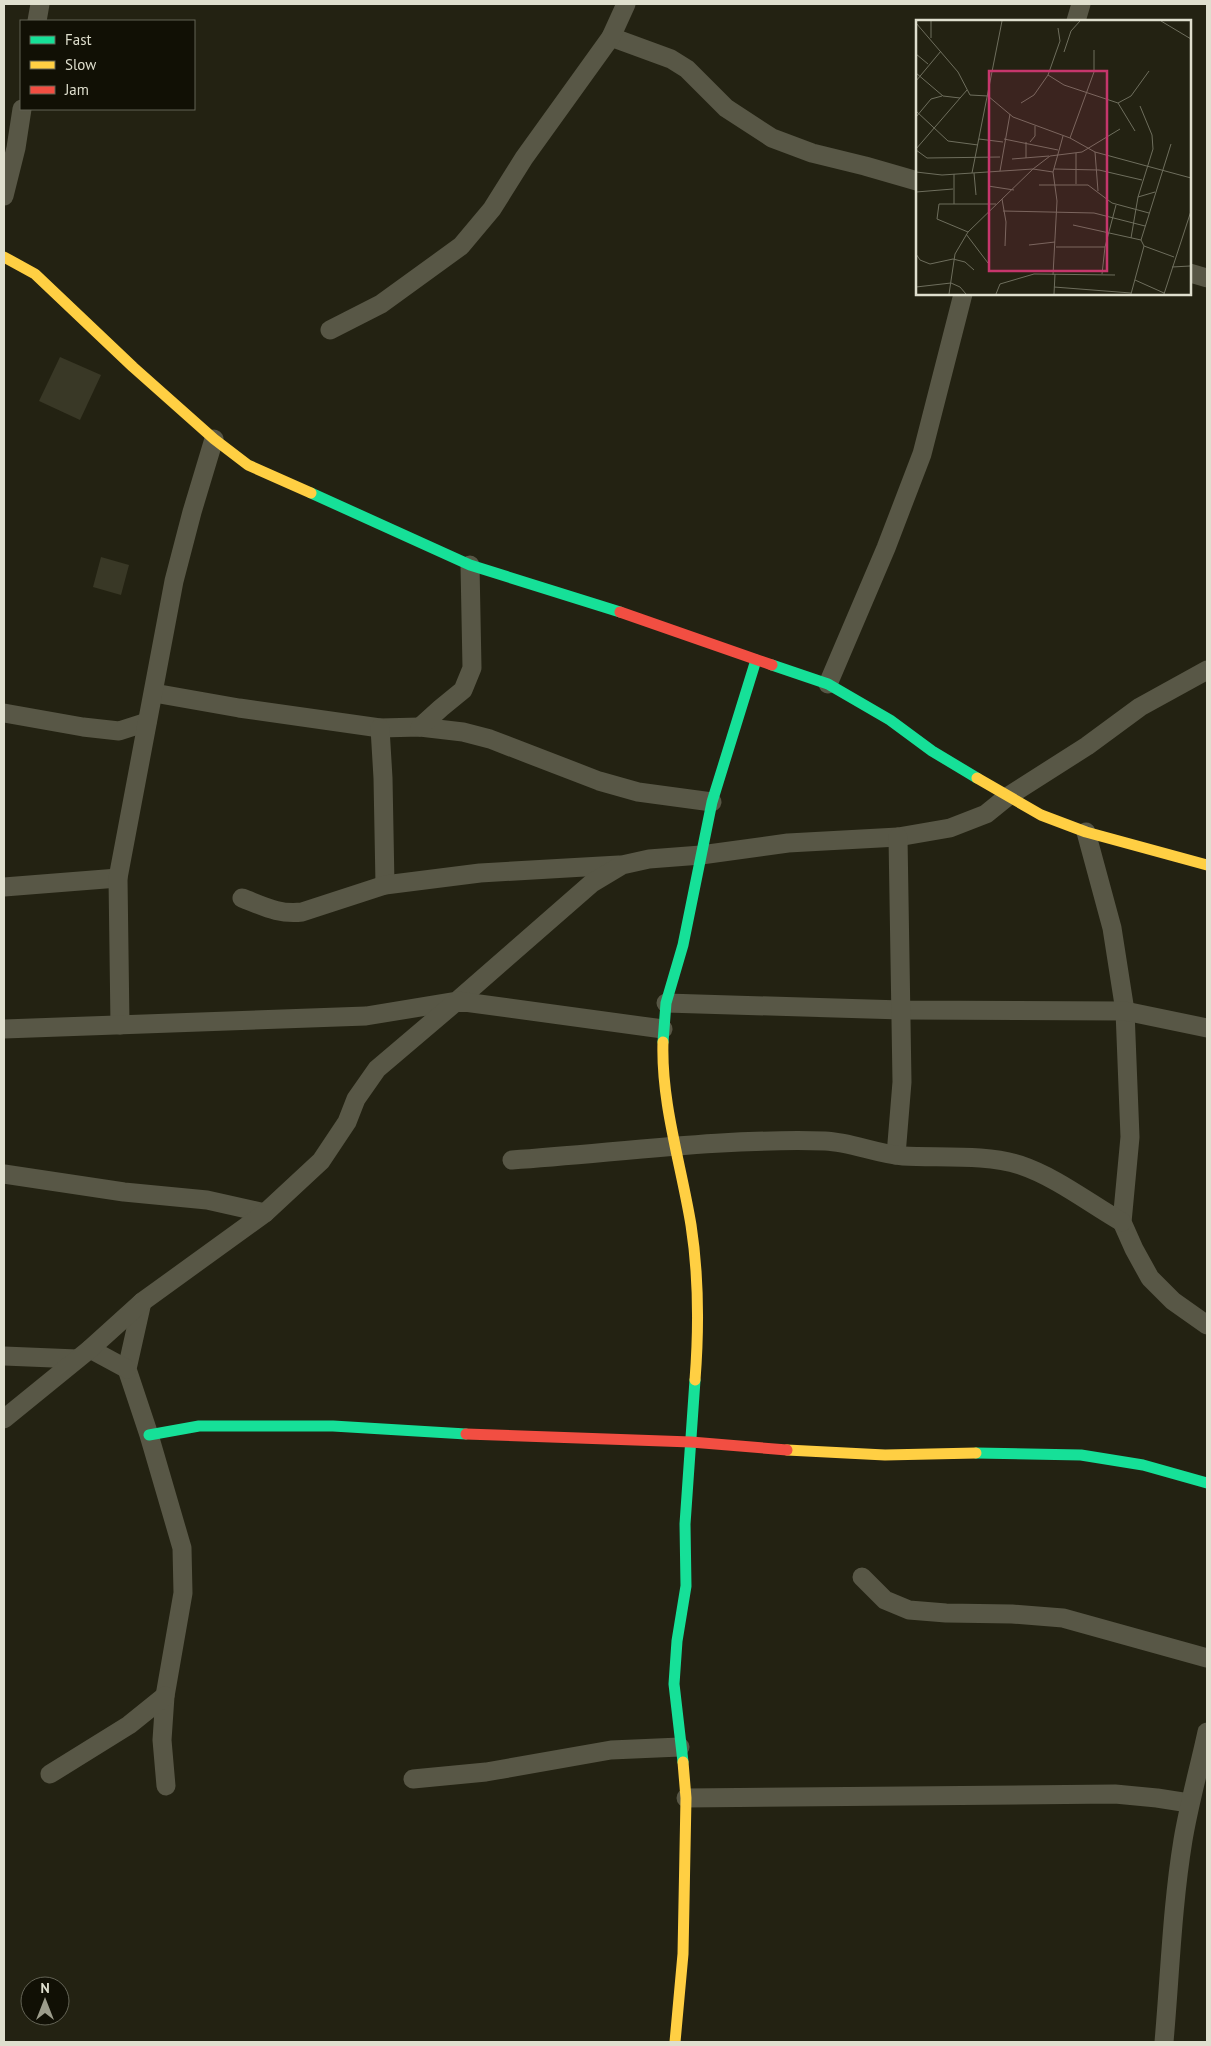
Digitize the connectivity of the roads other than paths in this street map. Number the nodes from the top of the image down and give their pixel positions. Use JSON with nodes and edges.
{"nodes":[{"id":1,"x":40,"y":4,"type":"edge"},
{"id":2,"x":626,"y":4,"type":"edge"},
{"id":3,"x":1080,"y":4,"type":"edge"},
{"id":4,"x":37,"y":20,"type":"edge"},
{"id":5,"x":1076,"y":20,"type":"edge"},
{"id":6,"x":612,"y":37,"type":"junction"},
{"id":7,"x":22,"y":110,"type":"edge"},
{"id":8,"x":916,"y":181,"type":"edge"},
{"id":9,"x":4,"y":196,"type":"edge"},
{"id":10,"x":4,"y":257,"type":"edge"},
{"id":11,"x":1191,"y":273,"type":"edge"},
{"id":12,"x":1207,"y":278,"type":"edge"},
{"id":13,"x":963,"y":295,"type":"edge"},
{"id":14,"x":330,"y":330,"type":"dead end"},
{"id":15,"x":214,"y":439,"type":"junction"},
{"id":16,"x":470,"y":565,"type":"junction"},
{"id":17,"x":756,"y":660,"type":"junction"},
{"id":18,"x":1207,"y":670,"type":"edge"},
{"id":19,"x":828,"y":684,"type":"junction"},
{"id":20,"x":154,"y":693,"type":"junction"},
{"id":21,"x":4,"y":713,"type":"edge"},
{"id":22,"x":147,"y":722,"type":"junction"},
{"id":23,"x":420,"y":727,"type":"junction"},
{"id":24,"x":380,"y":728,"type":"junction"},
{"id":25,"x":119,"y":730,"type":"junction"},
{"id":26,"x":142,"y":750,"type":"junction"},
{"id":27,"x":1006,"y":797,"type":"junction"},
{"id":28,"x":712,"y":802,"type":"junction"},
{"id":29,"x":1086,"y":832,"type":"junction"},
{"id":30,"x":898,"y":837,"type":"junction"},
{"id":31,"x":701,"y":855,"type":"junction"},
{"id":32,"x":622,"y":865,"type":"junction"},
{"id":33,"x":1207,"y":865,"type":"edge"},
{"id":34,"x":118,"y":878,"type":"junction"},
{"id":35,"x":384,"y":884,"type":"junction"},
{"id":36,"x":4,"y":887,"type":"edge"},
{"id":37,"x":242,"y":898,"type":"dead end"},
{"id":38,"x":457,"y":1001,"type":"junction"},
{"id":39,"x":666,"y":1003,"type":"junction"},
{"id":40,"x":902,"y":1010,"type":"junction"},
{"id":41,"x":1125,"y":1011,"type":"junction"},
{"id":42,"x":120,"y":1024,"type":"junction"},
{"id":43,"x":1207,"y":1028,"type":"edge"},
{"id":44,"x":4,"y":1029,"type":"edge"},
{"id":45,"x":662,"y":1029,"type":"junction"},
{"id":46,"x":676,"y":1146,"type":"junction"},
{"id":47,"x":896,"y":1155,"type":"junction"},
{"id":48,"x":512,"y":1160,"type":"dead end"},
{"id":49,"x":4,"y":1174,"type":"edge"},
{"id":50,"x":265,"y":1213,"type":"junction"},
{"id":51,"x":1122,"y":1222,"type":"junction"},
{"id":52,"x":142,"y":1302,"type":"junction"},
{"id":53,"x":1207,"y":1325,"type":"edge"},
{"id":54,"x":84,"y":1354,"type":"junction"},
{"id":55,"x":4,"y":1356,"type":"edge"},
{"id":56,"x":127,"y":1369,"type":"junction"},
{"id":57,"x":4,"y":1419,"type":"edge"},
{"id":58,"x":149,"y":1435,"type":"junction"},
{"id":59,"x":691,"y":1442,"type":"junction"},
{"id":60,"x":1207,"y":1483,"type":"edge"},
{"id":61,"x":862,"y":1577,"type":"dead end"},
{"id":62,"x":1207,"y":1658,"type":"edge"},
{"id":63,"x":165,"y":1696,"type":"junction"},
{"id":64,"x":1207,"y":1732,"type":"edge"},
{"id":65,"x":680,"y":1747,"type":"junction"},
{"id":66,"x":50,"y":1774,"type":"dead end"},
{"id":67,"x":413,"y":1779,"type":"dead end"},
{"id":68,"x":166,"y":1786,"type":"dead end"},
{"id":69,"x":686,"y":1798,"type":"junction"},
{"id":70,"x":1189,"y":1803,"type":"junction"},
{"id":71,"x":675,"y":2042,"type":"edge"},
{"id":72,"x":1164,"y":2042,"type":"edge"}],
"edges":[{"from":1,"to":4,"type":"street"},
{"from":2,"to":6,"type":"street"},
{"from":3,"to":5,"type":"street"},
{"from":6,"to":8,"type":"street"},
{"from":6,"to":14,"type":"street"},
{"from":7,"to":9,"type":"street"},
{"from":10,"to":15,"type":"street"},
{"from":11,"to":12,"type":"street"},
{"from":13,"to":19,"type":"street"},
{"from":15,"to":16,"type":"street"},
{"from":15,"to":20,"type":"street"},
{"from":16,"to":17,"type":"street"},
{"from":16,"to":23,"type":"street"},
{"from":17,"to":19,"type":"street"},
{"from":17,"to":28,"type":"street"},
{"from":18,"to":27,"type":"street"},
{"from":19,"to":27,"type":"street"},
{"from":20,"to":22,"type":"street"},
{"from":20,"to":24,"type":"street"},
{"from":21,"to":25,"type":"street"},
{"from":22,"to":25,"type":"street"},
{"from":22,"to":26,"type":"street"},
{"from":23,"to":24,"type":"street"},
{"from":23,"to":28,"type":"street"},
{"from":24,"to":35,"type":"street"},
{"from":25,"to":26,"type":"street"},
{"from":26,"to":34,"type":"street"},
{"from":27,"to":29,"type":"street"},
{"from":27,"to":30,"type":"street"},
{"from":28,"to":31,"type":"street"},
{"from":29,"to":33,"type":"street"},
{"from":29,"to":41,"type":"street"},
{"from":30,"to":31,"type":"street"},
{"from":30,"to":40,"type":"street"},
{"from":31,"to":32,"type":"street"},
{"from":31,"to":39,"type":"street"},
{"from":32,"to":35,"type":"street"},
{"from":32,"to":38,"type":"street"},
{"from":34,"to":36,"type":"street"},
{"from":34,"to":42,"type":"street"},
{"from":35,"to":37,"type":"street"},
{"from":38,"to":42,"type":"street"},
{"from":38,"to":45,"type":"street"},
{"from":38,"to":50,"type":"street"},
{"from":39,"to":40,"type":"street"},
{"from":39,"to":45,"type":"street"},
{"from":40,"to":41,"type":"street"},
{"from":40,"to":47,"type":"street"},
{"from":41,"to":43,"type":"street"},
{"from":41,"to":51,"type":"street"},
{"from":42,"to":44,"type":"street"},
{"from":45,"to":46,"type":"street"},
{"from":46,"to":47,"type":"street"},
{"from":46,"to":48,"type":"street"},
{"from":46,"to":59,"type":"street"},
{"from":47,"to":51,"type":"street"},
{"from":49,"to":50,"type":"street"},
{"from":50,"to":52,"type":"street"},
{"from":51,"to":53,"type":"street"},
{"from":52,"to":54,"type":"street"},
{"from":52,"to":56,"type":"street"},
{"from":54,"to":55,"type":"street"},
{"from":54,"to":56,"type":"street"},
{"from":54,"to":57,"type":"street"},
{"from":56,"to":58,"type":"street"},
{"from":58,"to":59,"type":"street"},
{"from":58,"to":63,"type":"street"},
{"from":59,"to":60,"type":"street"},
{"from":59,"to":65,"type":"street"},
{"from":61,"to":62,"type":"street"},
{"from":63,"to":66,"type":"street"},
{"from":63,"to":68,"type":"street"},
{"from":64,"to":70,"type":"street"},
{"from":65,"to":67,"type":"street"},
{"from":65,"to":69,"type":"street"},
{"from":69,"to":70,"type":"street"},
{"from":69,"to":71,"type":"street"},
{"from":70,"to":72,"type":"street"}]}
